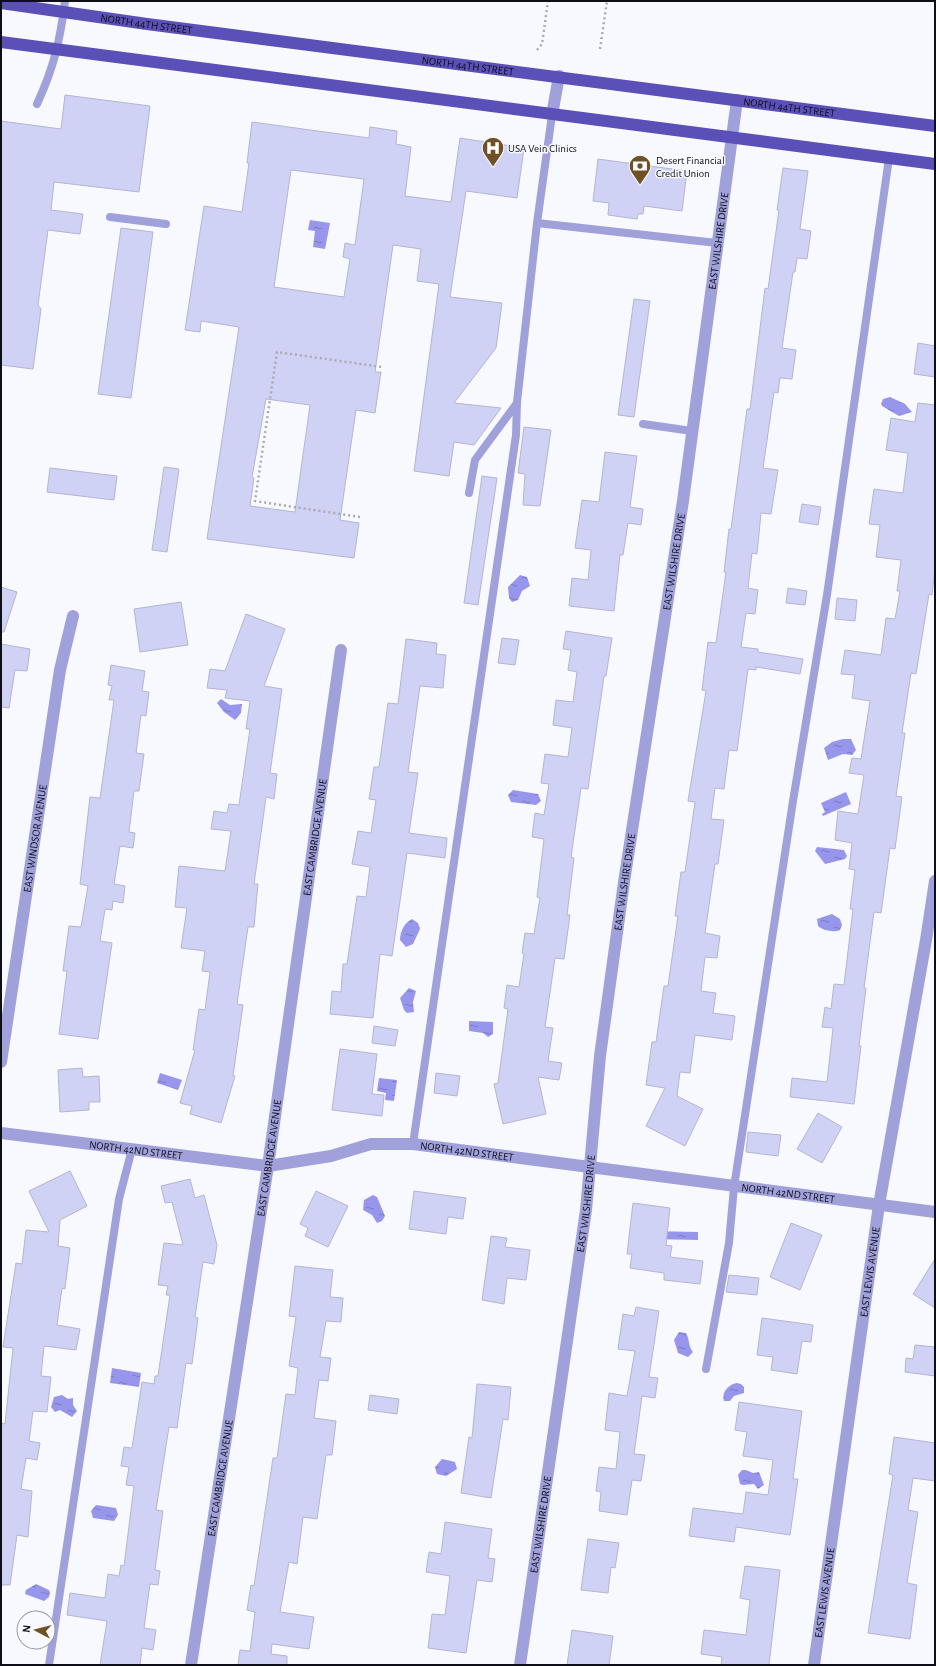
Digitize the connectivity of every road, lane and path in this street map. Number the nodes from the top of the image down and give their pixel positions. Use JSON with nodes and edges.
{"nodes":[{"id":1,"x":548,"y":1,"type":"edge"},
{"id":2,"x":607,"y":1,"type":"edge"},
{"id":3,"x":1,"y":3,"type":"edge"},
{"id":4,"x":64,"y":6,"type":"edge"},
{"id":5,"x":1,"y":42,"type":"edge"},
{"id":6,"x":57,"y":50,"type":"junction"},
{"id":7,"x":537,"y":50,"type":"dead end"},
{"id":8,"x":600,"y":50,"type":"dead end"},
{"id":9,"x":559,"y":76,"type":"junction"},
{"id":10,"x":737,"y":100,"type":"junction"},
{"id":11,"x":37,"y":104,"type":"dead end"},
{"id":12,"x":552,"y":115,"type":"junction"},
{"id":13,"x":935,"y":126,"type":"edge"},
{"id":14,"x":731,"y":137,"type":"junction"},
{"id":15,"x":889,"y":158,"type":"junction"},
{"id":16,"x":935,"y":164,"type":"edge"},
{"id":17,"x":110,"y":216,"type":"dead end"},
{"id":18,"x":537,"y":223,"type":"junction"},
{"id":19,"x":166,"y":224,"type":"dead end"},
{"id":20,"x":717,"y":243,"type":"junction"},
{"id":21,"x":382,"y":367,"type":"dead end"},
{"id":22,"x":518,"y":402,"type":"junction"},
{"id":23,"x":643,"y":424,"type":"dead end"},
{"id":24,"x":692,"y":431,"type":"junction"},
{"id":25,"x":469,"y":493,"type":"dead end"},
{"id":26,"x":360,"y":517,"type":"dead end"},
{"id":27,"x":73,"y":616,"type":"dead end"},
{"id":28,"x":341,"y":650,"type":"dead end"},
{"id":29,"x":935,"y":881,"type":"edge"},
{"id":30,"x":1,"y":1062,"type":"edge"},
{"id":31,"x":1,"y":1133,"type":"edge"},
{"id":32,"x":414,"y":1144,"type":"junction"},
{"id":33,"x":132,"y":1149,"type":"junction"},
{"id":34,"x":268,"y":1166,"type":"junction"},
{"id":35,"x":590,"y":1166,"type":"junction"},
{"id":36,"x":734,"y":1187,"type":"junction"},
{"id":37,"x":879,"y":1205,"type":"junction"},
{"id":38,"x":935,"y":1212,"type":"edge"},
{"id":39,"x":706,"y":1369,"type":"dead end"},
{"id":40,"x":49,"y":1665,"type":"edge"},
{"id":41,"x":191,"y":1665,"type":"edge"},
{"id":42,"x":520,"y":1665,"type":"edge"},
{"id":43,"x":814,"y":1665,"type":"edge"}],
"edges":[{"from":1,"to":7,"type":"path"},
{"from":2,"to":8,"type":"path"},
{"from":3,"to":4,"type":"main road","name":"NORTH 44TH STREET"},
{"from":4,"to":6,"type":"lane"},
{"from":4,"to":9,"type":"main road","name":"NORTH 44TH STREET"},
{"from":5,"to":6,"type":"main road"},
{"from":6,"to":11,"type":"lane"},
{"from":6,"to":12,"type":"main road"},
{"from":9,"to":10,"type":"main road","name":"NORTH 44TH STREET"},
{"from":9,"to":12,"type":"street"},
{"from":10,"to":13,"type":"main road","name":"NORTH 44TH STREET"},
{"from":10,"to":14,"type":"street","name":"EAST WILSHIRE DRIVE"},
{"from":12,"to":14,"type":"main road"},
{"from":12,"to":18,"type":"lane"},
{"from":14,"to":15,"type":"main road"},
{"from":14,"to":20,"type":"street","name":"EAST WILSHIRE DRIVE"},
{"from":15,"to":16,"type":"main road"},
{"from":15,"to":36,"type":"lane"},
{"from":17,"to":19,"type":"lane"},
{"from":18,"to":20,"type":"lane"},
{"from":18,"to":22,"type":"lane"},
{"from":20,"to":24,"type":"street","name":"EAST WILSHIRE DRIVE"},
{"from":21,"to":26,"type":"path"},
{"from":22,"to":25,"type":"lane"},
{"from":22,"to":32,"type":"lane"},
{"from":23,"to":24,"type":"lane"},
{"from":24,"to":35,"type":"street","name":"EAST WILSHIRE DRIVE"},
{"from":27,"to":30,"type":"street","name":"EAST WINDSOR AVENUE"},
{"from":28,"to":34,"type":"street","name":"EAST CAMBRIDGE AVENUE"},
{"from":29,"to":37,"type":"street","name":"EAST LEWIS AVENUE"},
{"from":31,"to":33,"type":"street","name":"NORTH 42ND STREET"},
{"from":32,"to":34,"type":"street","name":"NORTH 42ND STREET"},
{"from":32,"to":35,"type":"street","name":"NORTH 42ND STREET"},
{"from":33,"to":34,"type":"street","name":"NORTH 42ND STREET"},
{"from":33,"to":40,"type":"lane"},
{"from":34,"to":41,"type":"street","name":"EAST CAMBRIDGE AVENUE"},
{"from":35,"to":36,"type":"street","name":"NORTH 42ND STREET"},
{"from":35,"to":42,"type":"street","name":"EAST WILSHIRE DRIVE"},
{"from":36,"to":37,"type":"street","name":"NORTH 42ND STREET"},
{"from":36,"to":39,"type":"lane"},
{"from":37,"to":38,"type":"street","name":"NORTH 42ND STREET"},
{"from":37,"to":43,"type":"street","name":"EAST LEWIS AVENUE"}]}
